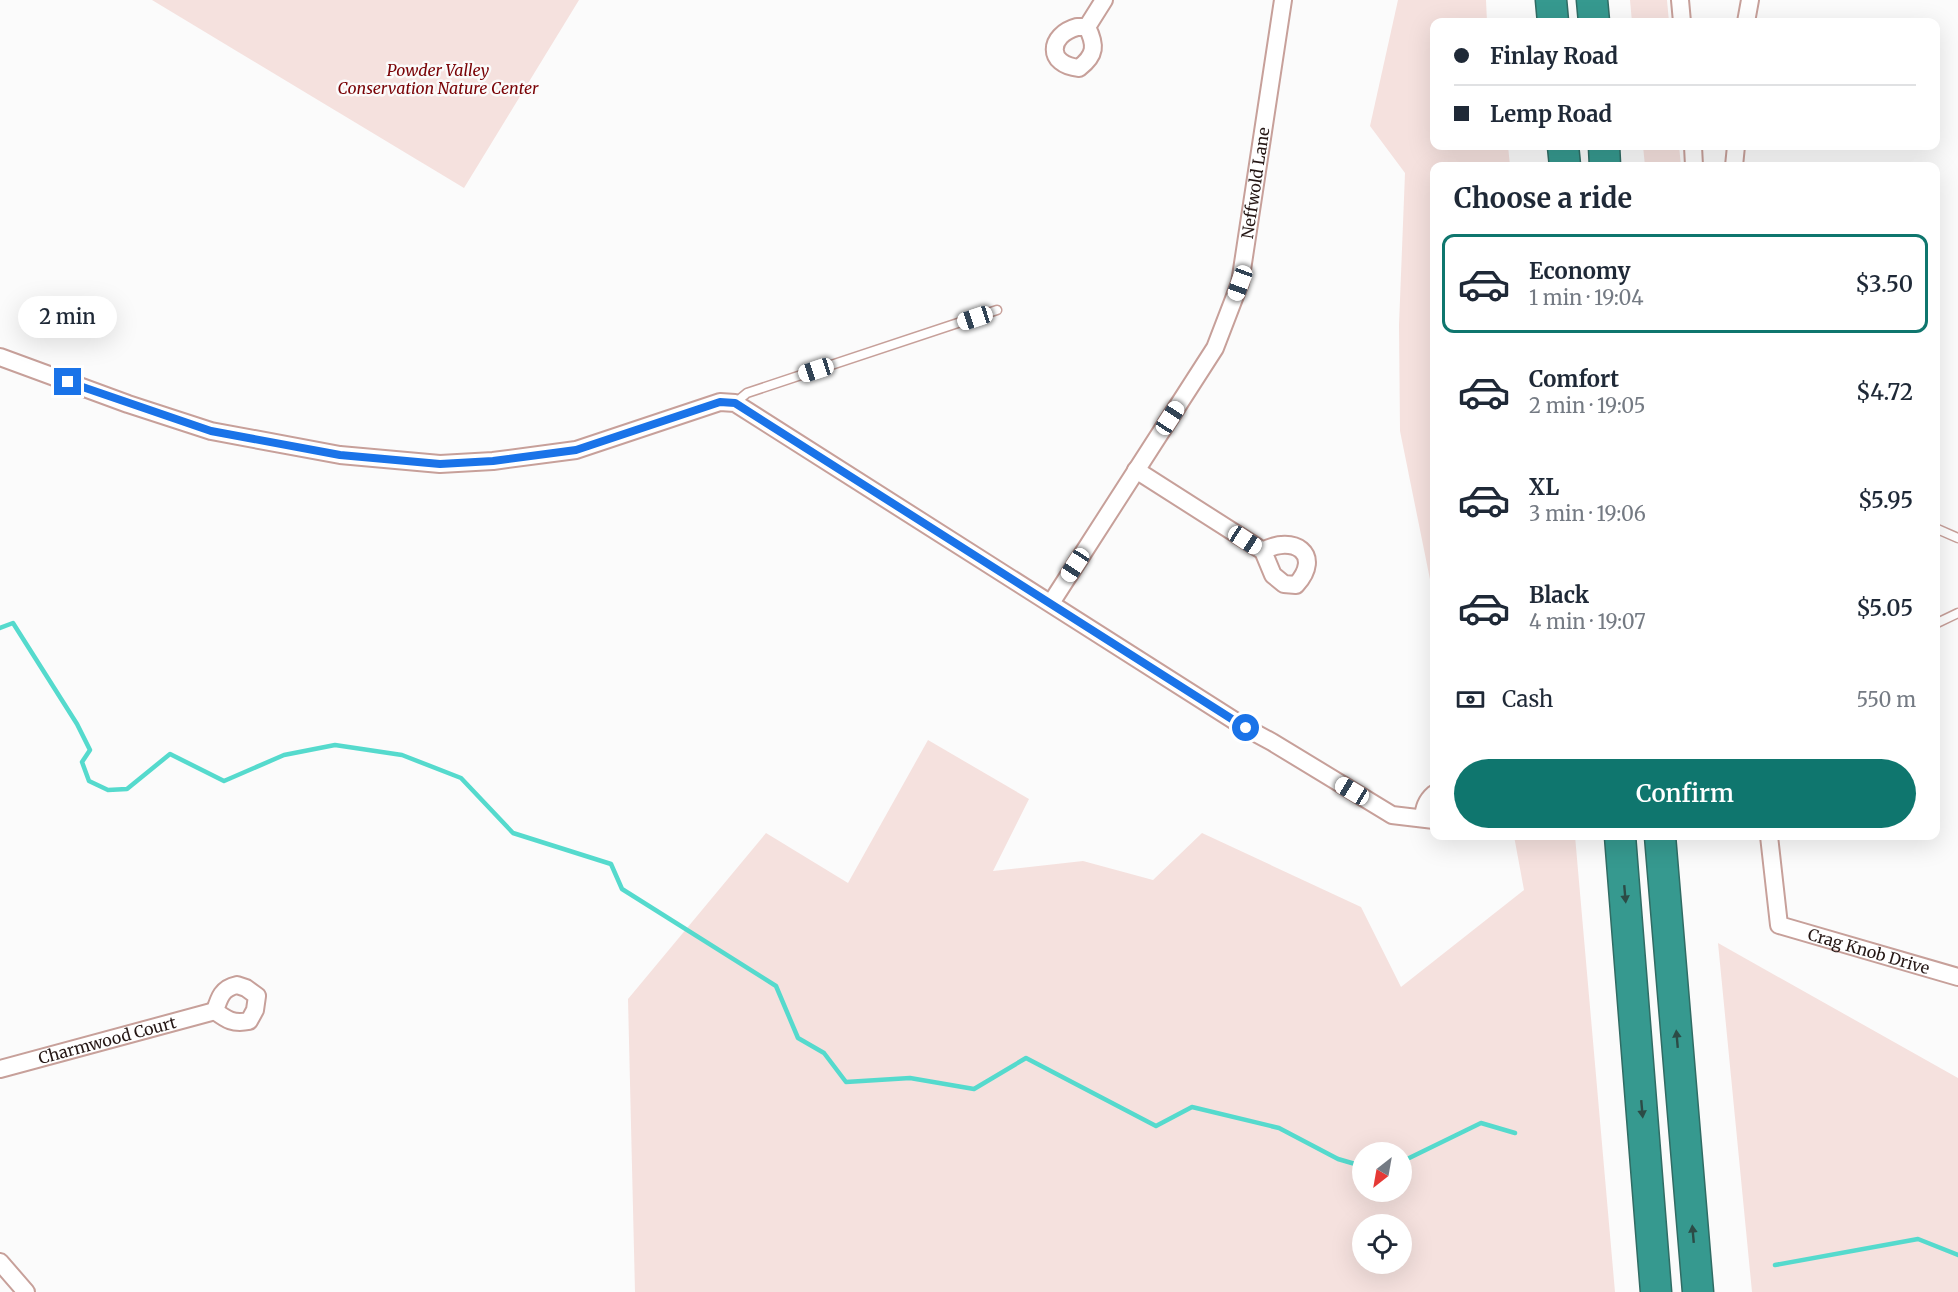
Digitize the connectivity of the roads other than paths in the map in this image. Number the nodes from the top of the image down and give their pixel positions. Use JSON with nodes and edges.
{"nodes":[{"id":1,"x":1104,"y":0,"type":"edge"},
{"id":2,"x":1283,"y":0,"type":"edge"},
{"id":3,"x":1551,"y":0,"type":"edge"},
{"id":4,"x":1592,"y":0,"type":"edge"},
{"id":5,"x":1680,"y":0,"type":"edge"},
{"id":6,"x":1750,"y":0,"type":"edge"},
{"id":7,"x":1553,"y":18,"type":"edge"},
{"id":8,"x":1594,"y":18,"type":"edge"},
{"id":9,"x":1682,"y":18,"type":"edge"},
{"id":10,"x":1747,"y":18,"type":"edge"},
{"id":11,"x":1087,"y":27,"type":"dead end"},
{"id":12,"x":997,"y":310,"type":"dead end"},
{"id":13,"x":0,"y":357,"type":"edge"},
{"id":14,"x":735,"y":403,"type":"junction"},
{"id":15,"x":1136,"y":470,"type":"junction"},
{"id":16,"x":1940,"y":530,"type":"edge"},
{"id":17,"x":1958,"y":538,"type":"edge"},
{"id":18,"x":1263,"y":551,"type":"dead end"},
{"id":19,"x":1051,"y":603,"type":"junction"},
{"id":20,"x":1958,"y":613,"type":"edge"},
{"id":21,"x":1940,"y":622,"type":"edge"},
{"id":22,"x":1430,"y":797,"type":"edge"},
{"id":23,"x":1429,"y":819,"type":"edge"},
{"id":24,"x":1620,"y":840,"type":"edge"},
{"id":25,"x":1660,"y":840,"type":"edge"},
{"id":26,"x":1769,"y":840,"type":"edge"},
{"id":27,"x":1958,"y":977,"type":"edge"},
{"id":28,"x":214,"y":1011,"type":"dead end"},
{"id":29,"x":0,"y":1069,"type":"edge"},
{"id":30,"x":0,"y":1262,"type":"edge"},
{"id":31,"x":26,"y":1292,"type":"edge"},
{"id":32,"x":1656,"y":1292,"type":"edge"},
{"id":33,"x":1698,"y":1292,"type":"edge"}],
"edges":[{"from":1,"to":11,"type":"street"},
{"from":2,"to":15,"type":"street","name":"Neffwold Lane"},
{"from":3,"to":7,"type":"highway"},
{"from":4,"to":8,"type":"highway"},
{"from":5,"to":9,"type":"street"},
{"from":6,"to":10,"type":"street"},
{"from":12,"to":14,"type":"lane"},
{"from":13,"to":14,"type":"street"},
{"from":14,"to":19,"type":"street"},
{"from":15,"to":18,"type":"street"},
{"from":15,"to":19,"type":"street","name":"Neffwold Lane"},
{"from":16,"to":17,"type":"lane"},
{"from":19,"to":23,"type":"street"},
{"from":20,"to":21,"type":"lane"},
{"from":22,"to":23,"type":"street"},
{"from":24,"to":32,"type":"highway","one_way":true},
{"from":33,"to":25,"type":"highway","one_way":true},
{"from":26,"to":27,"type":"street","name":"Crag Knob Drive"},
{"from":28,"to":29,"type":"street","name":"Charmwood Court"},
{"from":30,"to":31,"type":"street"}]}
